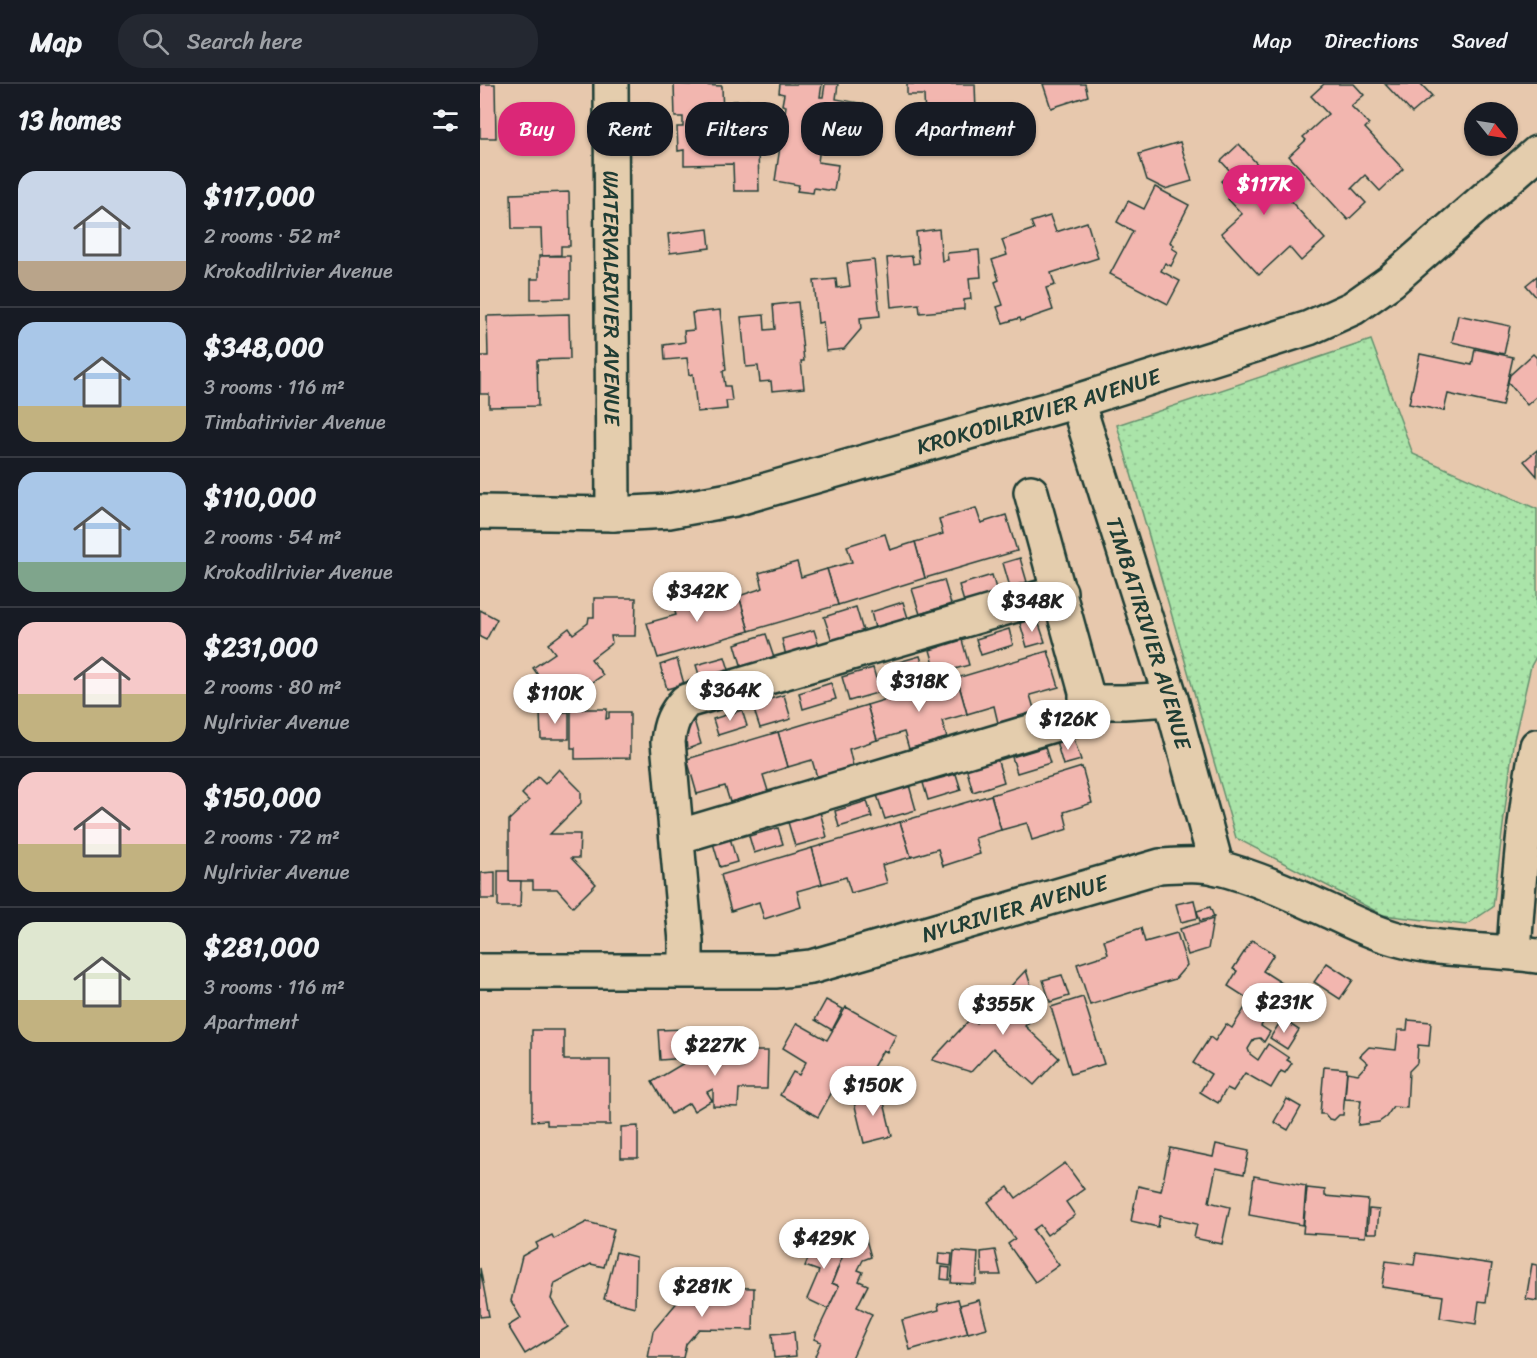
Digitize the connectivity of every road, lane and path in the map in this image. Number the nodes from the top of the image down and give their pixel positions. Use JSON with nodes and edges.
{"nodes":[{"id":1,"x":611,"y":84,"type":"edge"},
{"id":2,"x":1537,"y":153,"type":"edge"},
{"id":3,"x":1077,"y":401,"type":"junction"},
{"id":4,"x":1031,"y":492,"type":"dead end"},
{"id":5,"x":480,"y":512,"type":"edge"},
{"id":6,"x":613,"y":514,"type":"junction"},
{"id":7,"x":1060,"y":591,"type":"junction"},
{"id":8,"x":1171,"y":699,"type":"junction"},
{"id":9,"x":1087,"y":702,"type":"junction"},
{"id":10,"x":1537,"y":746,"type":"edge"},
{"id":11,"x":677,"y":837,"type":"junction"},
{"id":12,"x":1217,"y":868,"type":"junction"},
{"id":13,"x":1526,"y":954,"type":"edge"},
{"id":14,"x":686,"y":970,"type":"junction"},
{"id":15,"x":480,"y":971,"type":"edge"}],
"edges":[{"from":1,"to":6,"type":"street","name":"WATERVALRIVIER AVENUE"},
{"from":2,"to":3,"type":"street","name":"KROKODILRIVIER AVENUE"},
{"from":3,"to":6,"type":"street","name":"KROKODILRIVIER AVENUE"},
{"from":3,"to":8,"type":"street","name":"TIMBATIRIVIER AVENUE"},
{"from":4,"to":7,"type":"street"},
{"from":5,"to":6,"type":"street","name":"KROKODILRIVIER AVENUE"},
{"from":7,"to":9,"type":"street"},
{"from":7,"to":11,"type":"street"},
{"from":8,"to":9,"type":"street"},
{"from":8,"to":12,"type":"street","name":"TIMBATIRIVIER AVENUE"},
{"from":9,"to":11,"type":"street"},
{"from":10,"to":13,"type":"street"},
{"from":11,"to":14,"type":"street"},
{"from":12,"to":13,"type":"street","name":"NYLRIVIER AVENUE"},
{"from":12,"to":14,"type":"street","name":"NYLRIVIER AVENUE"},
{"from":14,"to":15,"type":"street","name":"NYLRIVIER AVENUE"}]}
